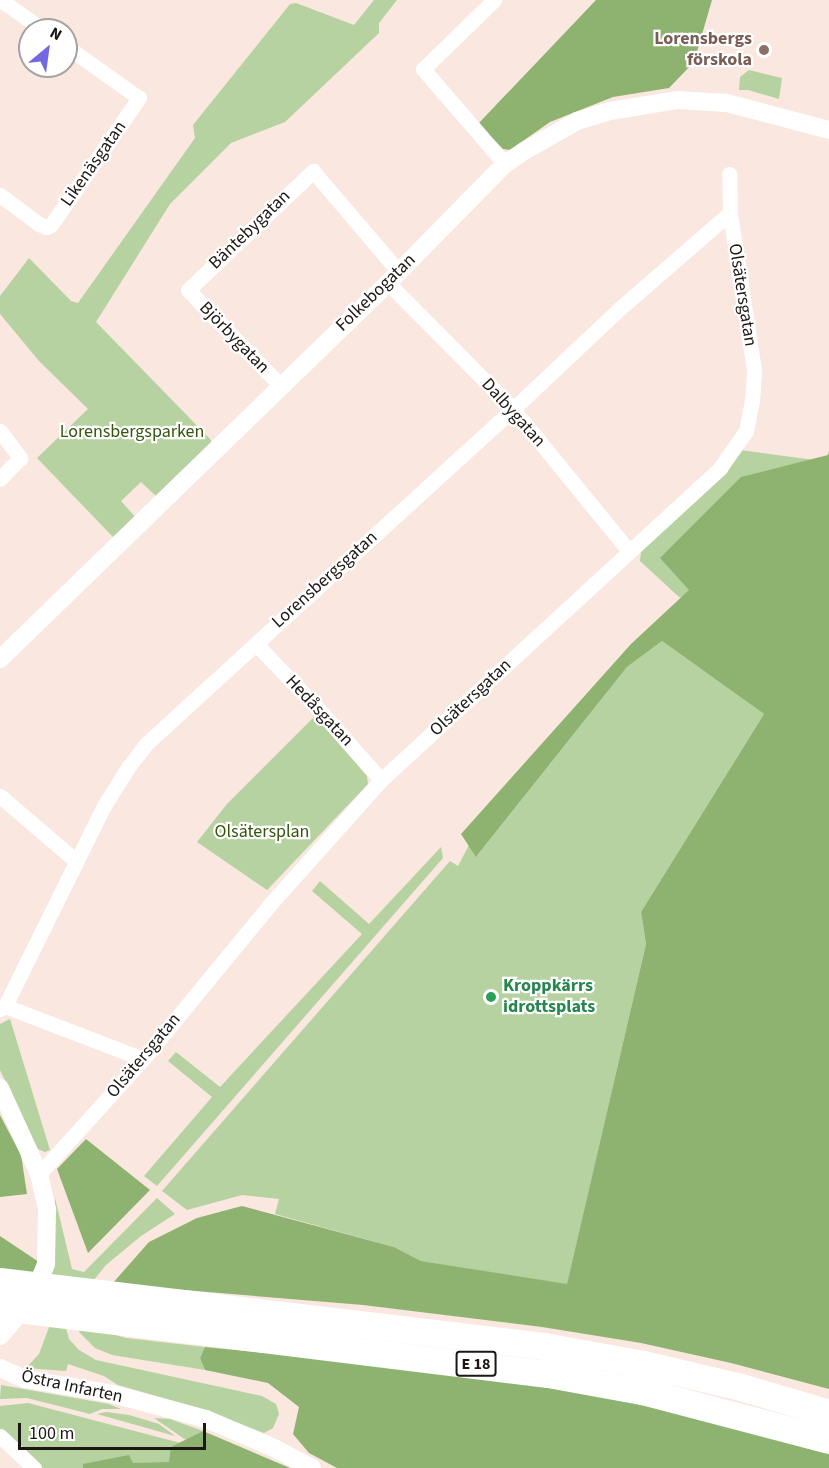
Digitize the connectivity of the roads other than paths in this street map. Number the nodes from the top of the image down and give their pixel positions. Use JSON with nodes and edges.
{"nodes":[{"id":1,"x":1,"y":0,"type":"edge"},
{"id":2,"x":494,"y":0,"type":"edge"},
{"id":3,"x":26,"y":18,"type":"edge"},
{"id":4,"x":78,"y":55,"type":"edge"},
{"id":5,"x":829,"y":130,"type":"edge"},
{"id":6,"x":505,"y":164,"type":"junction"},
{"id":7,"x":313,"y":171,"type":"joint"},
{"id":8,"x":729,"y":174,"type":"dead end"},
{"id":9,"x":0,"y":195,"type":"edge"},
{"id":10,"x":730,"y":213,"type":"junction"},
{"id":11,"x":393,"y":278,"type":"junction"},
{"id":12,"x":188,"y":290,"type":"joint"},
{"id":13,"x":280,"y":385,"type":"junction"},
{"id":14,"x":513,"y":409,"type":"junction"},
{"id":15,"x":0,"y":431,"type":"edge"},
{"id":16,"x":0,"y":479,"type":"edge"},
{"id":17,"x":628,"y":551,"type":"junction"},
{"id":18,"x":256,"y":644,"type":"junction"},
{"id":19,"x":0,"y":659,"type":"edge"},
{"id":20,"x":381,"y":780,"type":"junction"},
{"id":21,"x":0,"y":796,"type":"edge"},
{"id":22,"x":76,"y":861,"type":"junction"},
{"id":23,"x":3,"y":1008,"type":"edge"},
{"id":24,"x":143,"y":1059,"type":"junction"},
{"id":25,"x":0,"y":1088,"type":"edge"},
{"id":26,"x":39,"y":1174,"type":"junction"},
{"id":27,"x":0,"y":1281,"type":"edge"},
{"id":28,"x":0,"y":1308,"type":"edge"},
{"id":29,"x":0,"y":1336,"type":"edge"},
{"id":30,"x":0,"y":1368,"type":"edge"},
{"id":31,"x":829,"y":1413,"type":"edge"},
{"id":32,"x":0,"y":1436,"type":"edge"},
{"id":33,"x":829,"y":1440,"type":"edge"},
{"id":34,"x":34,"y":1468,"type":"edge"},
{"id":35,"x":312,"y":1468,"type":"edge"}],
"edges":[{"from":1,"to":3,"type":"street"},
{"from":2,"to":6,"type":"street"},
{"from":4,"to":9,"type":"street","name":"Likenäsgatan"},
{"from":5,"to":6,"type":"street","name":"Folkebogatan"},
{"from":6,"to":11,"type":"street","name":"Folkebogatan"},
{"from":7,"to":11,"type":"street","name":"Dalbygatan"},
{"from":7,"to":12,"type":"street","name":"Bäntebygatan"},
{"from":8,"to":10,"type":"street","name":"Olsätersgatan"},
{"from":10,"to":14,"type":"street","name":"Lorensbergsgatan"},
{"from":10,"to":17,"type":"street","name":"Olsätersgatan"},
{"from":11,"to":13,"type":"street","name":"Folkebogatan"},
{"from":11,"to":14,"type":"street","name":"Dalbygatan"},
{"from":12,"to":13,"type":"street","name":"Björbygatan"},
{"from":13,"to":19,"type":"street","name":"Folkebogatan"},
{"from":14,"to":17,"type":"street","name":"Dalbygatan"},
{"from":14,"to":18,"type":"street","name":"Lorensbergsgatan"},
{"from":15,"to":16,"type":"street"},
{"from":17,"to":20,"type":"street","name":"Olsätersgatan"},
{"from":18,"to":20,"type":"street","name":"Hedåsgatan"},
{"from":18,"to":22,"type":"street","name":"Lorensbergsgatan"},
{"from":20,"to":24,"type":"street","name":"Olsätersgatan"},
{"from":21,"to":22,"type":"street"},
{"from":22,"to":23,"type":"street","name":"Lorensbergsgatan"},
{"from":23,"to":24,"type":"street"},
{"from":24,"to":26,"type":"street","name":"Olsätersgatan"},
{"from":25,"to":26,"type":"street"},
{"from":26,"to":29,"type":"street"},
{"from":27,"to":31,"type":"highway","number":"E 18"},
{"from":28,"to":33,"type":"highway","number":"E 18"},
{"from":30,"to":35,"type":"street","name":"Östra Infarten"},
{"from":32,"to":34,"type":"street"}]}
